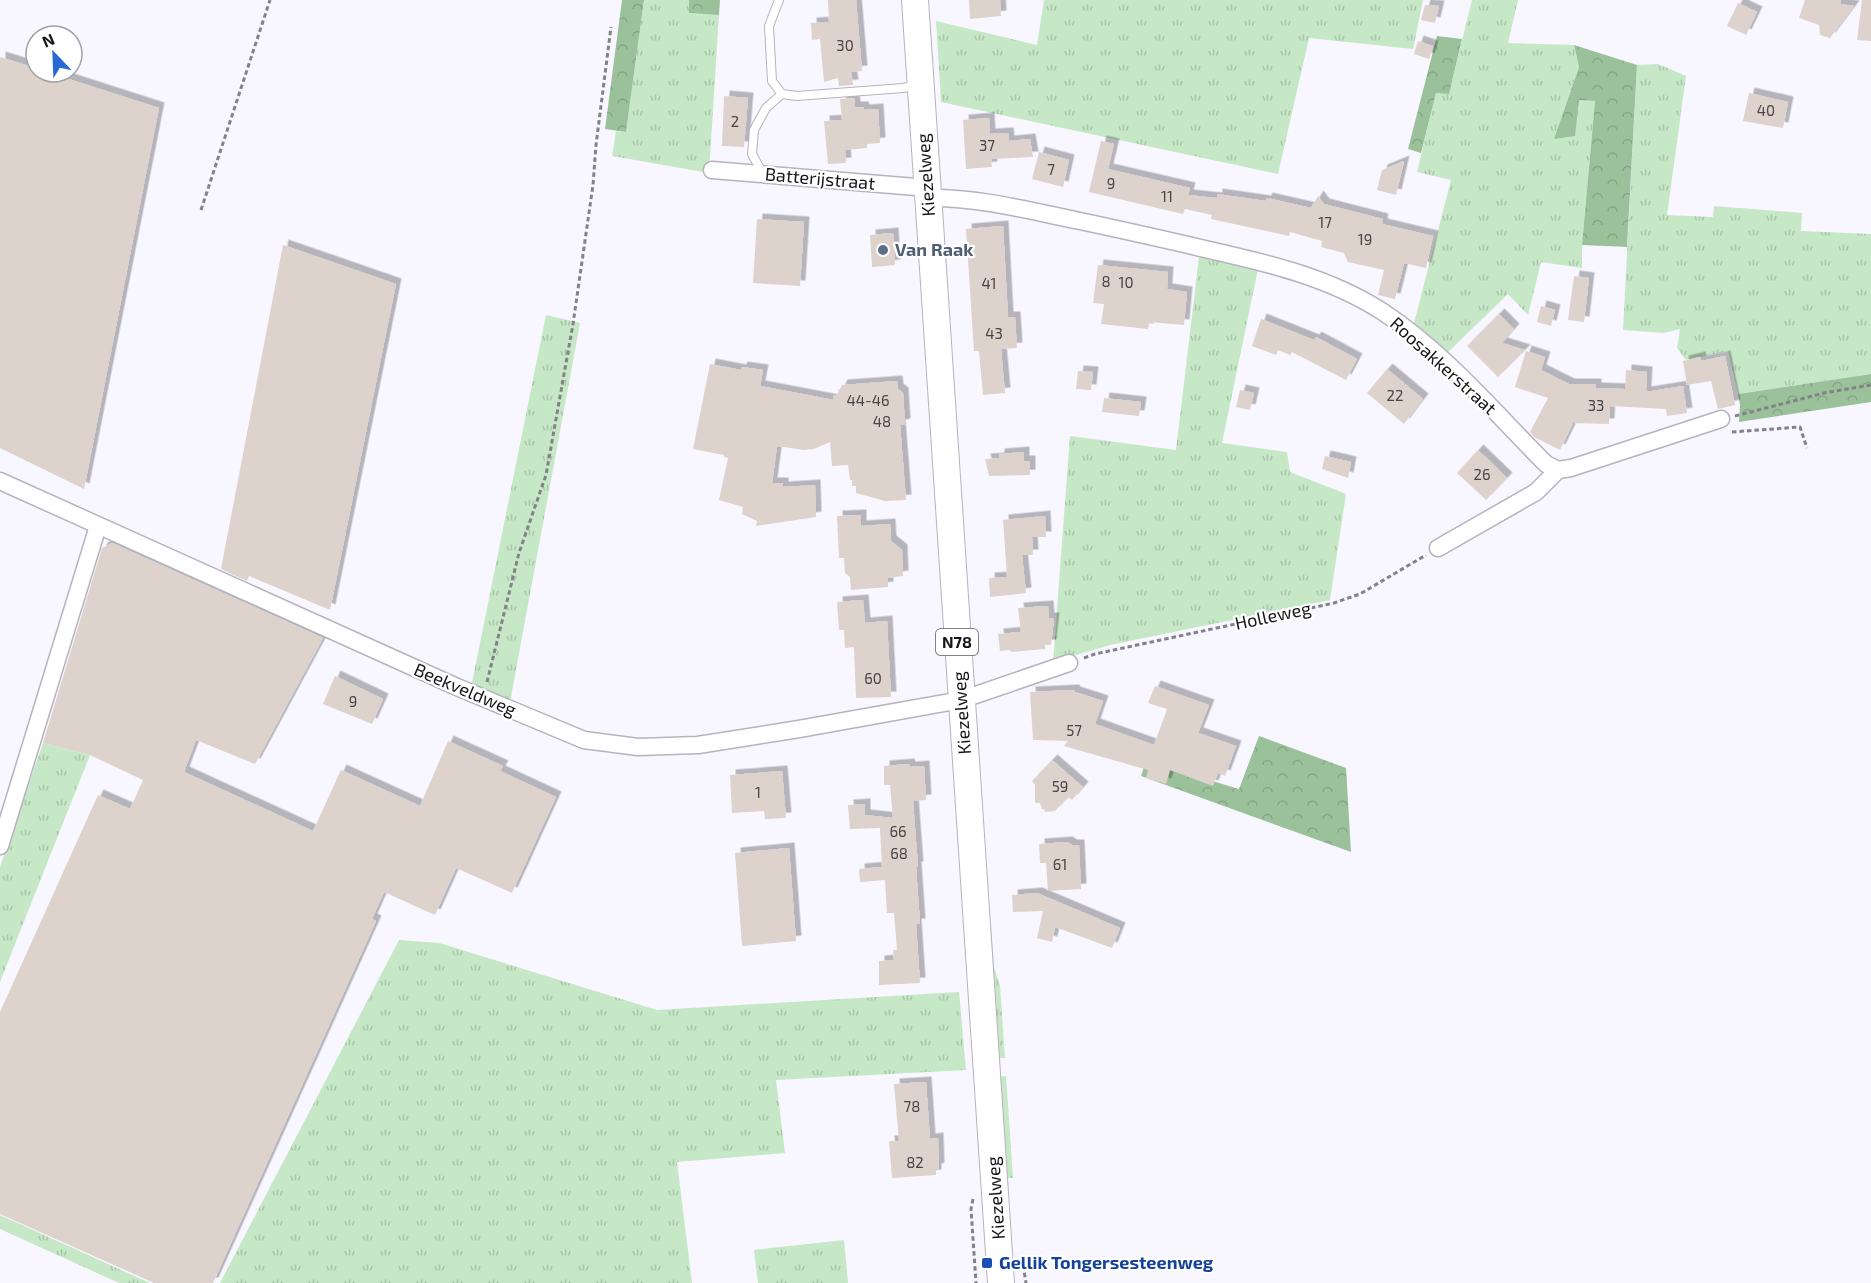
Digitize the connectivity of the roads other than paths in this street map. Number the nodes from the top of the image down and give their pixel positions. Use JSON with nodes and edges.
{"nodes":[{"id":1,"x":779,"y":0,"type":"edge"},
{"id":2,"x":915,"y":0,"type":"edge"},
{"id":3,"x":920,"y":84,"type":"junction"},
{"id":4,"x":782,"y":94,"type":"junction"},
{"id":5,"x":712,"y":170,"type":"dead end"},
{"id":6,"x":764,"y":174,"type":"junction"},
{"id":7,"x":928,"y":193,"type":"junction"},
{"id":8,"x":1725,"y":426,"type":"road end"},
{"id":9,"x":1558,"y":470,"type":"junction"},
{"id":10,"x":0,"y":481,"type":"edge"},
{"id":11,"x":98,"y":526,"type":"junction"},
{"id":12,"x":1438,"y":548,"type":"road end"},
{"id":13,"x":1069,"y":663,"type":"road end"},
{"id":14,"x":961,"y":700,"type":"junction"},
{"id":15,"x":0,"y":846,"type":"edge"},
{"id":16,"x":1001,"y":1283,"type":"edge"}],
"edges":[{"from":1,"to":4,"type":"lane"},
{"from":2,"to":3,"type":"main road","name":"Kiezelweg","number":"N78"},
{"from":3,"to":4,"type":"lane"},
{"from":3,"to":7,"type":"main road","name":"Kiezelweg","number":"N78"},
{"from":4,"to":6,"type":"lane"},
{"from":5,"to":6,"type":"street","name":"Batterijstraat"},
{"from":6,"to":7,"type":"street","name":"Batterijstraat"},
{"from":7,"to":9,"type":"street","name":"Roosakkerstraat"},
{"from":7,"to":14,"type":"main road","name":"Kiezelweg","number":"N78"},
{"from":8,"to":9,"type":"street"},
{"from":9,"to":12,"type":"street"},
{"from":10,"to":11,"type":"street","name":"Beekveldweg"},
{"from":11,"to":14,"type":"street","name":"Beekveldweg"},
{"from":11,"to":15,"type":"street"},
{"from":13,"to":14,"type":"street"},
{"from":14,"to":16,"type":"main road","name":"Kiezelweg","number":"N78"}]}
